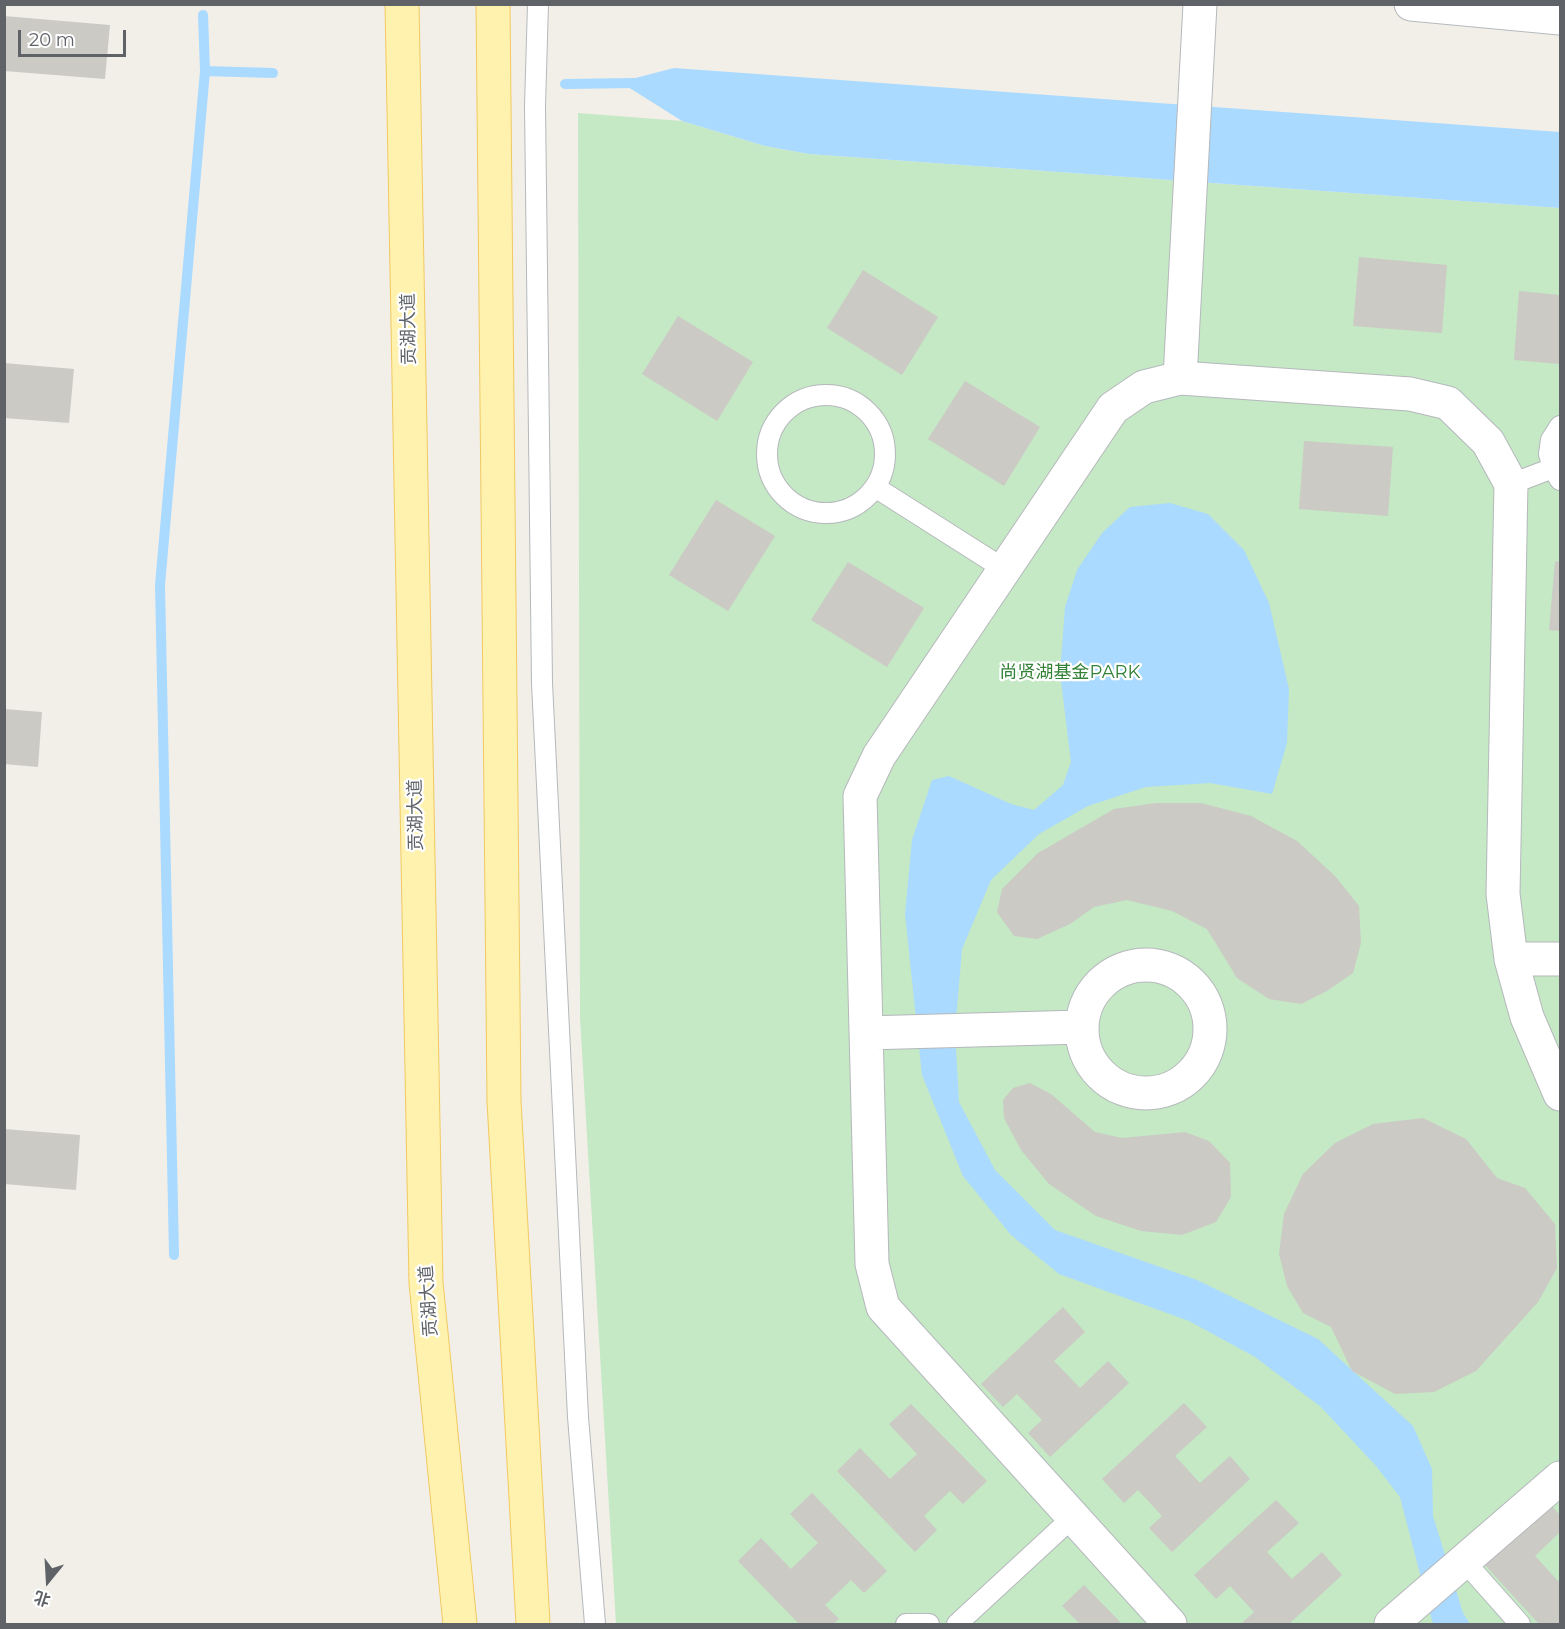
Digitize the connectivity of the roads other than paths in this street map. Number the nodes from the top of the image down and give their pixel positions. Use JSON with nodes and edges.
{"nodes":[{"id":1,"x":402,"y":4,"type":"edge"},
{"id":2,"x":493,"y":4,"type":"edge"},
{"id":3,"x":538,"y":4,"type":"edge"},
{"id":4,"x":1200,"y":4,"type":"edge"},
{"id":5,"x":1412,"y":4,"type":"edge"},
{"id":6,"x":1560,"y":18,"type":"edge"},
{"id":7,"x":1180,"y":378,"type":"junction"},
{"id":8,"x":1560,"y":426,"type":"edge"},
{"id":9,"x":1556,"y":474,"type":"edge"},
{"id":10,"x":1511,"y":484,"type":"junction"},
{"id":11,"x":875,"y":487,"type":"junction"},
{"id":12,"x":1004,"y":569,"type":"junction"},
{"id":13,"x":1511,"y":959,"type":"junction"},
{"id":14,"x":1560,"y":959,"type":"edge"},
{"id":15,"x":1082,"y":1027,"type":"dead end"},
{"id":16,"x":867,"y":1033,"type":"junction"},
{"id":17,"x":1560,"y":1094,"type":"edge"},
{"id":18,"x":1560,"y":1478,"type":"edge"},
{"id":19,"x":1073,"y":1517,"type":"junction"},
{"id":20,"x":1465,"y":1562,"type":"junction"},
{"id":21,"x":460,"y":1624,"type":"edge"},
{"id":22,"x":533,"y":1624,"type":"edge"},
{"id":23,"x":595,"y":1624,"type":"edge"},
{"id":24,"x":906,"y":1624,"type":"edge"},
{"id":25,"x":929,"y":1624,"type":"edge"},
{"id":26,"x":957,"y":1624,"type":"edge"},
{"id":27,"x":1170,"y":1624,"type":"edge"},
{"id":28,"x":1391,"y":1624,"type":"edge"},
{"id":29,"x":1520,"y":1624,"type":"edge"}],
"edges":[{"from":1,"to":21,"type":"main road","name":"贡湖大道"},
{"from":2,"to":22,"type":"main road"},
{"from":3,"to":23,"type":"lane"},
{"from":4,"to":7,"type":"street"},
{"from":5,"to":6,"type":"street"},
{"from":7,"to":10,"type":"street"},
{"from":7,"to":12,"type":"street"},
{"from":8,"to":9,"type":"lane"},
{"from":9,"to":10,"type":"lane"},
{"from":10,"to":13,"type":"street"},
{"from":11,"to":11,"type":"lane"},
{"from":11,"to":12,"type":"lane"},
{"from":12,"to":16,"type":"street"},
{"from":13,"to":14,"type":"street"},
{"from":13,"to":17,"type":"street"},
{"from":15,"to":16,"type":"street"},
{"from":16,"to":19,"type":"street"},
{"from":18,"to":20,"type":"street"},
{"from":19,"to":26,"type":"lane"},
{"from":19,"to":27,"type":"street"},
{"from":20,"to":28,"type":"street"},
{"from":20,"to":29,"type":"lane"},
{"from":24,"to":25,"type":"lane"}]}
